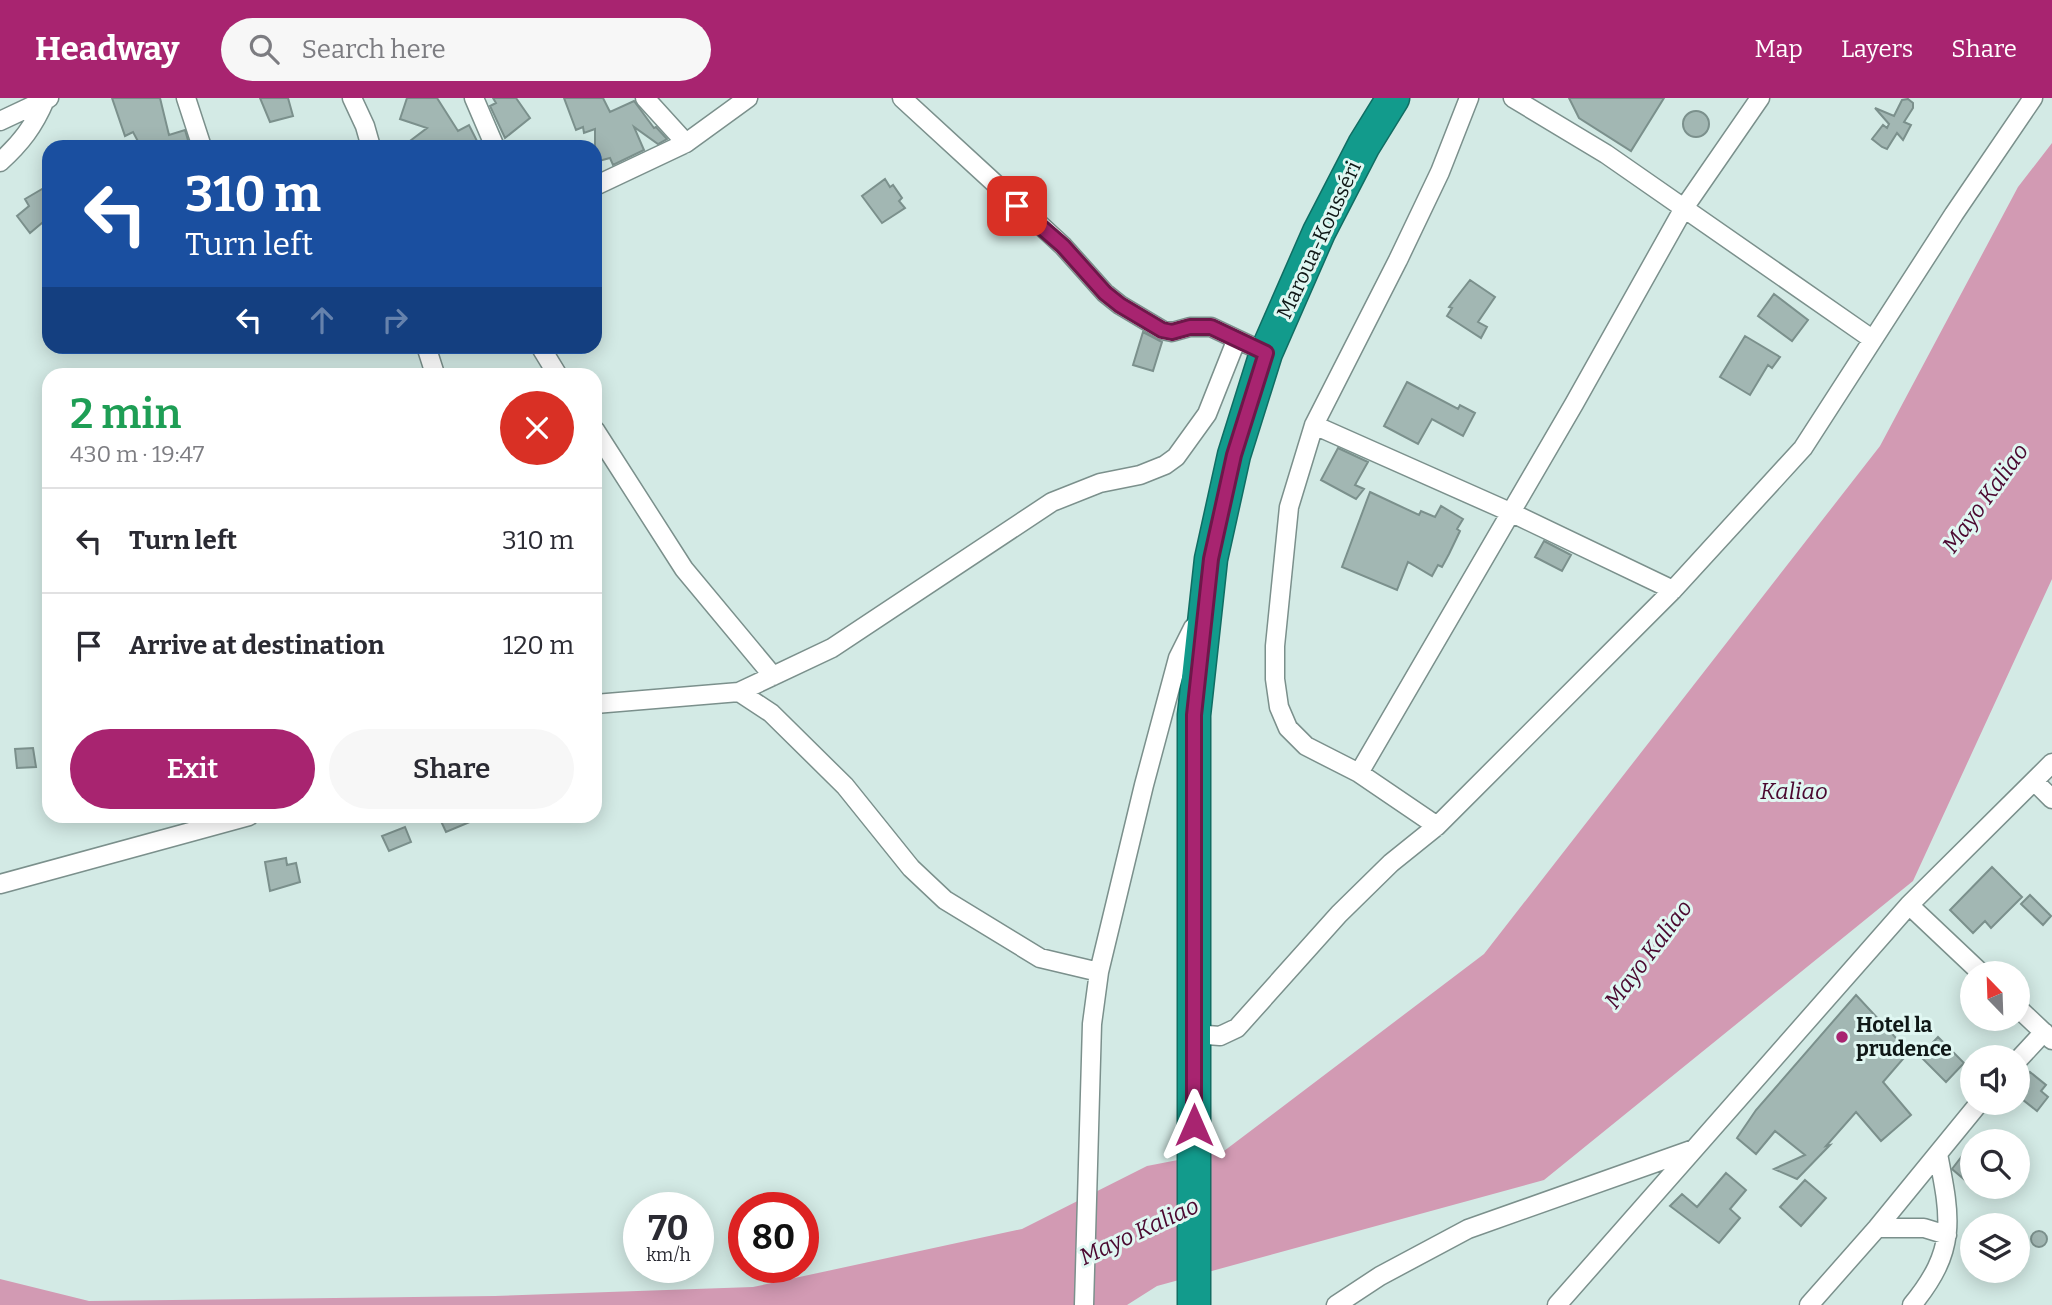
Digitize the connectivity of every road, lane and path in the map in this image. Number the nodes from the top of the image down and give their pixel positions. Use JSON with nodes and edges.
{"nodes":[{"id":1,"x":186,"y":98,"type":"edge"},
{"id":2,"x":352,"y":98,"type":"edge"},
{"id":3,"x":474,"y":98,"type":"edge"},
{"id":4,"x":645,"y":98,"type":"edge"},
{"id":5,"x":748,"y":98,"type":"edge"},
{"id":6,"x":902,"y":98,"type":"edge"},
{"id":7,"x":1393,"y":98,"type":"edge"},
{"id":8,"x":1469,"y":98,"type":"edge"},
{"id":9,"x":1513,"y":98,"type":"edge"},
{"id":10,"x":1760,"y":98,"type":"edge"},
{"id":11,"x":2033,"y":98,"type":"edge"},
{"id":12,"x":47,"y":99,"type":"edge"},
{"id":13,"x":5,"y":114,"type":"edge"},
{"id":14,"x":200,"y":140,"type":"edge"},
{"id":15,"x":369,"y":140,"type":"edge"},
{"id":16,"x":492,"y":140,"type":"edge"},
{"id":17,"x":686,"y":143,"type":"junction"},
{"id":18,"x":0,"y":162,"type":"edge"},
{"id":19,"x":602,"y":183,"type":"edge"},
{"id":20,"x":1684,"y":208,"type":"junction"},
{"id":21,"x":1872,"y":339,"type":"junction"},
{"id":22,"x":1236,"y":341,"type":"junction"},
{"id":23,"x":1266,"y":353,"type":"junction"},
{"id":24,"x":1314,"y":425,"type":"junction"},
{"id":25,"x":602,"y":441,"type":"edge"},
{"id":26,"x":1510,"y":512,"type":"junction"},
{"id":27,"x":1673,"y":590,"type":"junction"},
{"id":28,"x":1205,"y":616,"type":"junction"},
{"id":29,"x":773,"y":676,"type":"junction"},
{"id":30,"x":739,"y":692,"type":"junction"},
{"id":31,"x":602,"y":703,"type":"edge"},
{"id":32,"x":2052,"y":763,"type":"edge"},
{"id":33,"x":1359,"y":773,"type":"junction"},
{"id":34,"x":2034,"y":781,"type":"junction"},
{"id":35,"x":2052,"y":799,"type":"edge"},
{"id":36,"x":223,"y":823,"type":"edge"},
{"id":37,"x":1437,"y":826,"type":"junction"},
{"id":38,"x":0,"y":884,"type":"edge"},
{"id":39,"x":1909,"y":905,"type":"junction"},
{"id":40,"x":1968,"y":961,"type":"edge"},
{"id":41,"x":1099,"y":972,"type":"junction"},
{"id":42,"x":2030,"y":1019,"type":"edge"},
{"id":43,"x":1194,"y":1034,"type":"junction"},
{"id":44,"x":2048,"y":1036,"type":"edge"},
{"id":45,"x":2030,"y":1050,"type":"edge"},
{"id":46,"x":1970,"y":1115,"type":"edge"},
{"id":47,"x":1696,"y":1148,"type":"junction"},
{"id":48,"x":1938,"y":1154,"type":"junction"},
{"id":49,"x":1877,"y":1228,"type":"junction"},
{"id":50,"x":1947,"y":1235,"type":"junction"},
{"id":51,"x":1194,"y":1300,"type":"edge"},
{"id":52,"x":1084,"y":1305,"type":"edge"},
{"id":53,"x":1336,"y":1305,"type":"edge"},
{"id":54,"x":1557,"y":1305,"type":"edge"},
{"id":55,"x":1809,"y":1305,"type":"edge"},
{"id":56,"x":1912,"y":1305,"type":"edge"}],
"edges":[{"from":1,"to":14,"type":"street"},
{"from":2,"to":15,"type":"street"},
{"from":3,"to":16,"type":"street"},
{"from":4,"to":17,"type":"street"},
{"from":5,"to":17,"type":"street"},
{"from":6,"to":22,"type":"street"},
{"from":7,"to":23,"type":"highway","name":"Maroua-Kousséri"},
{"from":8,"to":24,"type":"street"},
{"from":9,"to":20,"type":"street"},
{"from":10,"to":20,"type":"street"},
{"from":11,"to":21,"type":"street"},
{"from":12,"to":13,"type":"street"},
{"from":12,"to":18,"type":"street"},
{"from":17,"to":19,"type":"street"},
{"from":20,"to":21,"type":"street"},
{"from":20,"to":26,"type":"street"},
{"from":21,"to":27,"type":"street"},
{"from":22,"to":23,"type":"street"},
{"from":22,"to":29,"type":"street"},
{"from":23,"to":28,"type":"highway","name":"Maroua-Kousséri"},
{"from":24,"to":26,"type":"street"},
{"from":24,"to":33,"type":"street"},
{"from":25,"to":29,"type":"street"},
{"from":26,"to":27,"type":"street"},
{"from":26,"to":33,"type":"street"},
{"from":27,"to":37,"type":"street"},
{"from":28,"to":41,"type":"street"},
{"from":28,"to":43,"type":"highway","name":"Maroua-Kousséri"},
{"from":29,"to":30,"type":"street"},
{"from":30,"to":31,"type":"street"},
{"from":30,"to":41,"type":"street"},
{"from":32,"to":34,"type":"street"},
{"from":33,"to":37,"type":"street"},
{"from":34,"to":35,"type":"street"},
{"from":34,"to":39,"type":"street"},
{"from":36,"to":38,"type":"street"},
{"from":37,"to":43,"type":"street"},
{"from":39,"to":40,"type":"street"},
{"from":39,"to":47,"type":"street"},
{"from":41,"to":52,"type":"street"},
{"from":42,"to":44,"type":"street"},
{"from":43,"to":51,"type":"highway","name":"Maroua-Kousséri"},
{"from":44,"to":45,"type":"street"},
{"from":46,"to":48,"type":"street"},
{"from":47,"to":53,"type":"street"},
{"from":47,"to":54,"type":"street"},
{"from":48,"to":49,"type":"street"},
{"from":48,"to":50,"type":"street"},
{"from":49,"to":50,"type":"street"},
{"from":49,"to":55,"type":"street"},
{"from":50,"to":56,"type":"street"}]}
